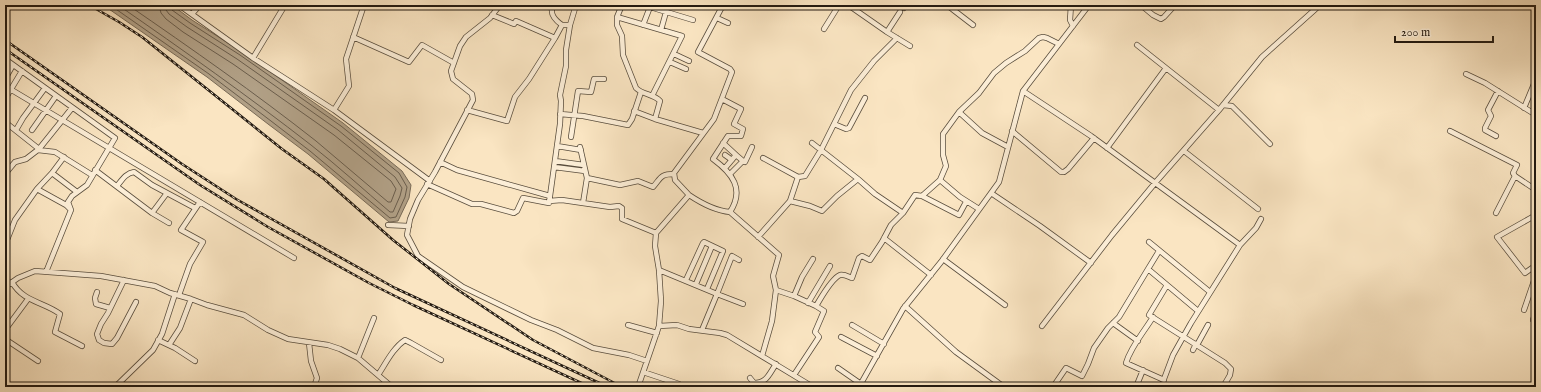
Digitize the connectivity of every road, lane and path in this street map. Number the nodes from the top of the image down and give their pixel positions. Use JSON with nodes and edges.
{"nodes":[{"id":1,"x":179,"y":5,"type":"edge"},
{"id":2,"x":196,"y":5,"type":"edge"},
{"id":3,"x":285,"y":5,"type":"edge"},
{"id":4,"x":364,"y":5,"type":"edge"},
{"id":5,"x":500,"y":5,"type":"edge"},
{"id":6,"x":553,"y":5,"type":"edge"},
{"id":7,"x":576,"y":5,"type":"edge"},
{"id":8,"x":622,"y":5,"type":"edge"},
{"id":9,"x":723,"y":5,"type":"edge"},
{"id":10,"x":839,"y":5,"type":"edge"},
{"id":11,"x":848,"y":5,"type":"edge"},
{"id":12,"x":947,"y":5,"type":"edge"},
{"id":13,"x":1071,"y":5,"type":"edge"},
{"id":14,"x":1089,"y":5,"type":"edge"},
{"id":15,"x":1141,"y":5,"type":"edge"},
{"id":16,"x":1175,"y":5,"type":"edge"},
{"id":17,"x":1320,"y":5,"type":"edge"},
{"id":18,"x":856,"y":7,"type":"edge"},
{"id":19,"x":904,"y":8,"type":"edge"},
{"id":20,"x":666,"y":12,"type":"junction"},
{"id":21,"x":192,"y":14,"type":"junction"},
{"id":22,"x":492,"y":15,"type":"junction"},
{"id":23,"x":617,"y":17,"type":"junction"},
{"id":24,"x":717,"y":18,"type":"junction"},
{"id":25,"x":693,"y":20,"type":"dead end"},
{"id":26,"x":728,"y":23,"type":"dead end"},
{"id":27,"x":562,"y":25,"type":"junction"},
{"id":28,"x":570,"y":25,"type":"junction"},
{"id":29,"x":643,"y":25,"type":"junction"},
{"id":30,"x":972,"y":26,"type":"dead end"},
{"id":31,"x":1073,"y":26,"type":"junction"},
{"id":32,"x":824,"y":29,"type":"dead end"},
{"id":33,"x":661,"y":30,"type":"junction"},
{"id":34,"x":887,"y":32,"type":"junction"},
{"id":35,"x":353,"y":37,"type":"junction"},
{"id":36,"x":555,"y":38,"type":"junction"},
{"id":37,"x":897,"y":38,"type":"junction"},
{"id":38,"x":1059,"y":44,"type":"junction"},
{"id":39,"x":1137,"y":45,"type":"dead end"},
{"id":40,"x":910,"y":46,"type":"dead end"},
{"id":41,"x":674,"y":54,"type":"junction"},
{"id":42,"x":253,"y":58,"type":"junction"},
{"id":43,"x":5,"y":59,"type":"edge"},
{"id":44,"x":689,"y":61,"type":"dead end"},
{"id":45,"x":670,"y":62,"type":"junction"},
{"id":46,"x":454,"y":63,"type":"junction"},
{"id":47,"x":14,"y":65,"type":"junction"},
{"id":48,"x":1166,"y":68,"type":"junction"},
{"id":49,"x":686,"y":69,"type":"dead end"},
{"id":50,"x":7,"y":70,"type":"edge"},
{"id":51,"x":22,"y":71,"type":"junction"},
{"id":52,"x":1466,"y":74,"type":"dead end"},
{"id":53,"x":5,"y":79,"type":"edge"},
{"id":54,"x":604,"y":79,"type":"dead end"},
{"id":55,"x":1536,"y":85,"type":"edge"},
{"id":56,"x":5,"y":86,"type":"edge"},
{"id":57,"x":45,"y":88,"type":"junction"},
{"id":58,"x":11,"y":89,"type":"junction"},
{"id":59,"x":1023,"y":91,"type":"junction"},
{"id":60,"x":1498,"y":91,"type":"junction"},
{"id":61,"x":641,"y":92,"type":"junction"},
{"id":62,"x":56,"y":96,"type":"junction"},
{"id":63,"x":652,"y":96,"type":"junction"},
{"id":64,"x":865,"y":98,"type":"dead end"},
{"id":65,"x":5,"y":99,"type":"edge"},
{"id":66,"x":722,"y":99,"type":"junction"},
{"id":67,"x":34,"y":103,"type":"junction"},
{"id":68,"x":1224,"y":105,"type":"junction"},
{"id":69,"x":72,"y":108,"type":"junction"},
{"id":70,"x":1524,"y":108,"type":"junction"},
{"id":71,"x":46,"y":110,"type":"junction"},
{"id":72,"x":334,"y":110,"type":"junction"},
{"id":73,"x":467,"y":110,"type":"junction"},
{"id":74,"x":1219,"y":110,"type":"junction"},
{"id":75,"x":634,"y":111,"type":"junction"},
{"id":76,"x":959,"y":112,"type":"junction"},
{"id":77,"x":560,"y":114,"type":"junction"},
{"id":78,"x":574,"y":115,"type":"junction"},
{"id":79,"x":1536,"y":115,"type":"edge"},
{"id":80,"x":655,"y":119,"type":"junction"},
{"id":81,"x":62,"y":120,"type":"junction"},
{"id":82,"x":5,"y":122,"type":"edge"},
{"id":83,"x":834,"y":124,"type":"junction"},
{"id":84,"x":16,"y":130,"type":"junction"},
{"id":85,"x":32,"y":130,"type":"dead end"},
{"id":86,"x":1012,"y":131,"type":"junction"},
{"id":87,"x":1450,"y":131,"type":"dead end"},
{"id":88,"x":703,"y":133,"type":"junction"},
{"id":89,"x":1496,"y":136,"type":"dead end"},
{"id":90,"x":571,"y":137,"type":"dead end"},
{"id":91,"x":1094,"y":138,"type":"junction"},
{"id":92,"x":724,"y":143,"type":"junction"},
{"id":93,"x":812,"y":143,"type":"dead end"},
{"id":94,"x":1270,"y":144,"type":"dead end"},
{"id":95,"x":557,"y":146,"type":"junction"},
{"id":96,"x":109,"y":147,"type":"junction"},
{"id":97,"x":752,"y":147,"type":"dead end"},
{"id":98,"x":1008,"y":147,"type":"junction"},
{"id":99,"x":1107,"y":148,"type":"junction"},
{"id":100,"x":38,"y":149,"type":"junction"},
{"id":101,"x":821,"y":150,"type":"junction"},
{"id":102,"x":1184,"y":151,"type":"junction"},
{"id":103,"x":725,"y":155,"type":"dead end"},
{"id":104,"x":736,"y":155,"type":"junction"},
{"id":105,"x":64,"y":157,"type":"junction"},
{"id":106,"x":763,"y":158,"type":"dead end"},
{"id":107,"x":732,"y":160,"type":"junction"},
{"id":108,"x":555,"y":161,"type":"junction"},
{"id":109,"x":743,"y":161,"type":"junction"},
{"id":110,"x":440,"y":162,"type":"junction"},
{"id":111,"x":584,"y":166,"type":"junction"},
{"id":112,"x":554,"y":167,"type":"junction"},
{"id":113,"x":725,"y":168,"type":"junction"},
{"id":114,"x":585,"y":171,"type":"junction"},
{"id":115,"x":52,"y":173,"type":"junction"},
{"id":116,"x":93,"y":173,"type":"junction"},
{"id":117,"x":5,"y":174,"type":"edge"},
{"id":118,"x":674,"y":174,"type":"junction"},
{"id":119,"x":730,"y":174,"type":"junction"},
{"id":120,"x":1515,"y":176,"type":"junction"},
{"id":121,"x":798,"y":177,"type":"junction"},
{"id":122,"x":587,"y":178,"type":"junction"},
{"id":123,"x":858,"y":179,"type":"junction"},
{"id":124,"x":940,"y":180,"type":"junction"},
{"id":125,"x":429,"y":182,"type":"junction"},
{"id":126,"x":1155,"y":183,"type":"junction"},
{"id":127,"x":117,"y":186,"type":"junction"},
{"id":128,"x":36,"y":189,"type":"junction"},
{"id":129,"x":1536,"y":190,"type":"edge"},
{"id":130,"x":77,"y":192,"type":"junction"},
{"id":131,"x":167,"y":193,"type":"junction"},
{"id":132,"x":991,"y":193,"type":"junction"},
{"id":133,"x":689,"y":195,"type":"junction"},
{"id":134,"x":922,"y":196,"type":"junction"},
{"id":135,"x":550,"y":198,"type":"junction"},
{"id":136,"x":790,"y":201,"type":"junction"},
{"id":137,"x":200,"y":202,"type":"junction"},
{"id":138,"x":966,"y":202,"type":"junction"},
{"id":139,"x":583,"y":203,"type":"junction"},
{"id":140,"x":195,"y":208,"type":"junction"},
{"id":141,"x":979,"y":209,"type":"junction"},
{"id":142,"x":1258,"y":209,"type":"dead end"},
{"id":143,"x":71,"y":210,"type":"junction"},
{"id":144,"x":730,"y":212,"type":"junction"},
{"id":145,"x":152,"y":213,"type":"junction"},
{"id":146,"x":902,"y":213,"type":"junction"},
{"id":147,"x":1496,"y":213,"type":"dead end"},
{"id":148,"x":1536,"y":215,"type":"edge"},
{"id":149,"x":1261,"y":219,"type":"dead end"},
{"id":150,"x":168,"y":223,"type":"dead end"},
{"id":151,"x":388,"y":225,"type":"dead end"},
{"id":152,"x":409,"y":226,"type":"junction"},
{"id":153,"x":656,"y":234,"type":"junction"},
{"id":154,"x":758,"y":237,"type":"junction"},
{"id":155,"x":884,"y":238,"type":"junction"},
{"id":156,"x":1149,"y":242,"type":"dead end"},
{"id":157,"x":5,"y":244,"type":"edge"},
{"id":158,"x":1240,"y":245,"type":"junction"},
{"id":159,"x":712,"y":246,"type":"junction"},
{"id":160,"x":1159,"y":251,"type":"junction"},
{"id":161,"x":723,"y":252,"type":"junction"},
{"id":162,"x":732,"y":256,"type":"junction"},
{"id":163,"x":294,"y":258,"type":"dead end"},
{"id":164,"x":813,"y":259,"type":"dead end"},
{"id":165,"x":943,"y":259,"type":"junction"},
{"id":166,"x":739,"y":260,"type":"dead end"},
{"id":167,"x":1090,"y":263,"type":"junction"},
{"id":168,"x":830,"y":266,"type":"dead end"},
{"id":169,"x":1148,"y":269,"type":"junction"},
{"id":170,"x":659,"y":270,"type":"junction"},
{"id":171,"x":1536,"y":270,"type":"edge"},
{"id":172,"x":46,"y":272,"type":"junction"},
{"id":173,"x":930,"y":275,"type":"junction"},
{"id":174,"x":1536,"y":275,"type":"edge"},
{"id":175,"x":124,"y":280,"type":"junction"},
{"id":176,"x":686,"y":280,"type":"junction"},
{"id":177,"x":12,"y":282,"type":"junction"},
{"id":178,"x":696,"y":284,"type":"junction"},
{"id":179,"x":5,"y":285,"type":"edge"},
{"id":180,"x":1167,"y":285,"type":"junction"},
{"id":181,"x":707,"y":289,"type":"junction"},
{"id":182,"x":776,"y":290,"type":"junction"},
{"id":183,"x":97,"y":292,"type":"dead end"},
{"id":184,"x":1210,"y":292,"type":"junction"},
{"id":185,"x":717,"y":294,"type":"junction"},
{"id":186,"x":177,"y":295,"type":"junction"},
{"id":187,"x":794,"y":296,"type":"junction"},
{"id":188,"x":28,"y":299,"type":"junction"},
{"id":189,"x":191,"y":299,"type":"junction"},
{"id":190,"x":136,"y":302,"type":"dead end"},
{"id":191,"x":808,"y":303,"type":"junction"},
{"id":192,"x":743,"y":304,"type":"dead end"},
{"id":193,"x":1005,"y":305,"type":"dead end"},
{"id":194,"x":816,"y":306,"type":"junction"},
{"id":195,"x":906,"y":306,"type":"junction"},
{"id":196,"x":110,"y":308,"type":"junction"},
{"id":197,"x":1524,"y":310,"type":"dead end"},
{"id":198,"x":1198,"y":311,"type":"junction"},
{"id":199,"x":1536,"y":311,"type":"edge"},
{"id":200,"x":1153,"y":317,"type":"junction"},
{"id":201,"x":374,"y":318,"type":"dead end"},
{"id":202,"x":1533,"y":320,"type":"dead end"},
{"id":203,"x":1113,"y":323,"type":"junction"},
{"id":204,"x":628,"y":325,"type":"dead end"},
{"id":205,"x":852,"y":325,"type":"dead end"},
{"id":206,"x":659,"y":326,"type":"junction"},
{"id":207,"x":1042,"y":326,"type":"dead end"},
{"id":208,"x":1208,"y":326,"type":"dead end"},
{"id":209,"x":5,"y":330,"type":"edge"},
{"id":210,"x":702,"y":330,"type":"junction"},
{"id":211,"x":657,"y":333,"type":"junction"},
{"id":212,"x":1183,"y":336,"type":"junction"},
{"id":213,"x":841,"y":337,"type":"dead end"},
{"id":214,"x":5,"y":339,"type":"edge"},
{"id":215,"x":158,"y":340,"type":"junction"},
{"id":216,"x":1138,"y":341,"type":"junction"},
{"id":217,"x":309,"y":343,"type":"junction"},
{"id":218,"x":884,"y":344,"type":"junction"},
{"id":219,"x":169,"y":345,"type":"junction"},
{"id":220,"x":1196,"y":345,"type":"junction"},
{"id":221,"x":82,"y":346,"type":"dead end"},
{"id":222,"x":1193,"y":350,"type":"dead end"},
{"id":223,"x":762,"y":356,"type":"junction"},
{"id":224,"x":877,"y":356,"type":"junction"},
{"id":225,"x":358,"y":358,"type":"junction"},
{"id":226,"x":442,"y":360,"type":"dead end"},
{"id":227,"x":38,"y":361,"type":"dead end"},
{"id":228,"x":195,"y":361,"type":"dead end"},
{"id":229,"x":648,"y":361,"type":"junction"},
{"id":230,"x":776,"y":364,"type":"junction"},
{"id":231,"x":838,"y":368,"type":"dead end"},
{"id":232,"x":1143,"y":370,"type":"junction"},
{"id":233,"x":643,"y":372,"type":"junction"},
{"id":234,"x":378,"y":375,"type":"junction"},
{"id":235,"x":794,"y":375,"type":"junction"},
{"id":236,"x":750,"y":378,"type":"dead end"},
{"id":237,"x":1164,"y":380,"type":"junction"},
{"id":238,"x":679,"y":384,"type":"dead end"},
{"id":239,"x":860,"y":385,"type":"edge"},
{"id":240,"x":115,"y":387,"type":"edge"},
{"id":241,"x":314,"y":387,"type":"edge"},
{"id":242,"x":392,"y":387,"type":"edge"},
{"id":243,"x":638,"y":387,"type":"edge"},
{"id":244,"x":700,"y":387,"type":"edge"},
{"id":245,"x":760,"y":387,"type":"edge"},
{"id":246,"x":766,"y":387,"type":"edge"},
{"id":247,"x":813,"y":387,"type":"edge"},
{"id":248,"x":1004,"y":387,"type":"edge"},
{"id":249,"x":1053,"y":387,"type":"edge"},
{"id":250,"x":1136,"y":387,"type":"edge"},
{"id":251,"x":1161,"y":387,"type":"edge"},
{"id":252,"x":1223,"y":387,"type":"edge"}],
"edges":[{"from":1,"to":21,"type":"street"},
{"from":2,"to":21,"type":"street"},
{"from":3,"to":42,"type":"street"},
{"from":4,"to":35,"type":"street"},
{"from":5,"to":22,"type":"street"},
{"from":6,"to":27,"type":"street"},
{"from":7,"to":28,"type":"street"},
{"from":8,"to":23,"type":"street"},
{"from":9,"to":24,"type":"street"},
{"from":10,"to":32,"type":"street"},
{"from":11,"to":18,"type":"street"},
{"from":12,"to":30,"type":"street"},
{"from":13,"to":31,"type":"street"},
{"from":14,"to":31,"type":"street"},
{"from":15,"to":16,"type":"street"},
{"from":17,"to":68,"type":"street"},
{"from":18,"to":34,"type":"street"},
{"from":19,"to":34,"type":"street"},
{"from":20,"to":25,"type":"street"},
{"from":20,"to":29,"type":"street"},
{"from":20,"to":33,"type":"street"},
{"from":21,"to":42,"type":"street"},
{"from":22,"to":36,"type":"street"},
{"from":22,"to":46,"type":"street"},
{"from":23,"to":29,"type":"street"},
{"from":23,"to":61,"type":"street"},
{"from":24,"to":26,"type":"street"},
{"from":24,"to":66,"type":"street"},
{"from":27,"to":28,"type":"street"},
{"from":27,"to":36,"type":"street"},
{"from":28,"to":77,"type":"street"},
{"from":29,"to":33,"type":"street"},
{"from":31,"to":38,"type":"street"},
{"from":33,"to":41,"type":"street"},
{"from":34,"to":37,"type":"street"},
{"from":35,"to":46,"type":"street"},
{"from":35,"to":72,"type":"street"},
{"from":36,"to":73,"type":"street"},
{"from":37,"to":40,"type":"street"},
{"from":37,"to":83,"type":"street"},
{"from":38,"to":59,"type":"street"},
{"from":38,"to":76,"type":"street"},
{"from":39,"to":48,"type":"street"},
{"from":41,"to":44,"type":"street"},
{"from":41,"to":45,"type":"street"},
{"from":42,"to":72,"type":"street"},
{"from":43,"to":47,"type":"street"},
{"from":45,"to":49,"type":"street"},
{"from":45,"to":63,"type":"street"},
{"from":46,"to":73,"type":"street"},
{"from":47,"to":50,"type":"street"},
{"from":47,"to":51,"type":"street"},
{"from":48,"to":74,"type":"street"},
{"from":48,"to":99,"type":"street"},
{"from":50,"to":53,"type":"street"},
{"from":51,"to":57,"type":"street"},
{"from":51,"to":58,"type":"street"},
{"from":52,"to":60,"type":"street"},
{"from":54,"to":78,"type":"street"},
{"from":55,"to":70,"type":"street"},
{"from":56,"to":58,"type":"street"},
{"from":57,"to":62,"type":"street"},
{"from":57,"to":67,"type":"street"},
{"from":58,"to":65,"type":"street"},
{"from":58,"to":67,"type":"street"},
{"from":59,"to":86,"type":"street"},
{"from":59,"to":91,"type":"street"},
{"from":60,"to":70,"type":"street"},
{"from":60,"to":89,"type":"street"},
{"from":61,"to":63,"type":"street"},
{"from":61,"to":75,"type":"street"},
{"from":62,"to":69,"type":"street"},
{"from":62,"to":71,"type":"street"},
{"from":63,"to":80,"type":"street"},
{"from":64,"to":83,"type":"street"},
{"from":66,"to":88,"type":"street"},
{"from":66,"to":92,"type":"street"},
{"from":67,"to":71,"type":"street"},
{"from":67,"to":84,"type":"street"},
{"from":68,"to":74,"type":"street"},
{"from":68,"to":94,"type":"street"},
{"from":69,"to":81,"type":"street"},
{"from":69,"to":96,"type":"street"},
{"from":70,"to":79,"type":"street"},
{"from":71,"to":81,"type":"street"},
{"from":71,"to":85,"type":"street"},
{"from":72,"to":125,"type":"street"},
{"from":73,"to":110,"type":"street"},
{"from":74,"to":102,"type":"street"},
{"from":75,"to":78,"type":"street"},
{"from":75,"to":80,"type":"street"},
{"from":76,"to":98,"type":"street"},
{"from":76,"to":124,"type":"street"},
{"from":77,"to":78,"type":"street"},
{"from":77,"to":95,"type":"street"},
{"from":78,"to":90,"type":"street"},
{"from":80,"to":88,"type":"street"},
{"from":81,"to":96,"type":"street"},
{"from":81,"to":100,"type":"street"},
{"from":82,"to":84,"type":"street"},
{"from":83,"to":101,"type":"street"},
{"from":84,"to":100,"type":"street"},
{"from":86,"to":91,"type":"street"},
{"from":86,"to":98,"type":"street"},
{"from":87,"to":120,"type":"street"},
{"from":88,"to":118,"type":"street"},
{"from":91,"to":99,"type":"street"},
{"from":92,"to":104,"type":"street"},
{"from":92,"to":113,"type":"street"},
{"from":93,"to":101,"type":"street"},
{"from":95,"to":108,"type":"street"},
{"from":95,"to":111,"type":"street"},
{"from":96,"to":116,"type":"street"},
{"from":96,"to":137,"type":"street"},
{"from":97,"to":109,"type":"street"},
{"from":98,"to":132,"type":"street"},
{"from":99,"to":126,"type":"street"},
{"from":100,"to":105,"type":"street"},
{"from":100,"to":117,"type":"street"},
{"from":101,"to":121,"type":"street"},
{"from":101,"to":123,"type":"street"},
{"from":102,"to":126,"type":"street"},
{"from":102,"to":142,"type":"street"},
{"from":103,"to":107,"type":"street"},
{"from":104,"to":107,"type":"street"},
{"from":104,"to":109,"type":"street"},
{"from":105,"to":115,"type":"street"},
{"from":105,"to":116,"type":"street"},
{"from":106,"to":121,"type":"street"},
{"from":107,"to":113,"type":"street"},
{"from":108,"to":111,"type":"street"},
{"from":108,"to":112,"type":"street"},
{"from":109,"to":119,"type":"street"},
{"from":110,"to":125,"type":"street"},
{"from":110,"to":135,"type":"street"},
{"from":111,"to":114,"type":"street"},
{"from":112,"to":114,"type":"street"},
{"from":112,"to":135,"type":"street"},
{"from":113,"to":119,"type":"street"},
{"from":114,"to":122,"type":"street"},
{"from":115,"to":128,"type":"street"},
{"from":115,"to":130,"type":"street"},
{"from":116,"to":127,"type":"street"},
{"from":116,"to":130,"type":"street"},
{"from":118,"to":122,"type":"street"},
{"from":118,"to":133,"type":"street"},
{"from":119,"to":144,"type":"street"},
{"from":120,"to":129,"type":"street"},
{"from":120,"to":147,"type":"street"},
{"from":121,"to":136,"type":"street"},
{"from":122,"to":139,"type":"street"},
{"from":123,"to":136,"type":"street"},
{"from":123,"to":146,"type":"street"},
{"from":124,"to":134,"type":"street"},
{"from":124,"to":138,"type":"street"},
{"from":125,"to":135,"type":"street"},
{"from":125,"to":152,"type":"street"},
{"from":126,"to":158,"type":"street"},
{"from":126,"to":167,"type":"street"},
{"from":127,"to":131,"type":"street"},
{"from":127,"to":145,"type":"street"},
{"from":128,"to":143,"type":"street"},
{"from":128,"to":157,"type":"street"},
{"from":130,"to":143,"type":"street"},
{"from":131,"to":140,"type":"street"},
{"from":131,"to":145,"type":"street"},
{"from":132,"to":141,"type":"street"},
{"from":132,"to":167,"type":"street"},
{"from":133,"to":144,"type":"street"},
{"from":133,"to":153,"type":"street"},
{"from":134,"to":138,"type":"street"},
{"from":134,"to":146,"type":"street"},
{"from":135,"to":139,"type":"street"},
{"from":136,"to":154,"type":"street"},
{"from":137,"to":140,"type":"street"},
{"from":137,"to":163,"type":"street"},
{"from":138,"to":141,"type":"street"},
{"from":139,"to":153,"type":"street"},
{"from":140,"to":186,"type":"street"},
{"from":141,"to":165,"type":"street"},
{"from":143,"to":172,"type":"street"},
{"from":144,"to":154,"type":"street"},
{"from":145,"to":150,"type":"street"},
{"from":146,"to":155,"type":"street"},
{"from":148,"to":171,"type":"street"},
{"from":149,"to":158,"type":"street"},
{"from":151,"to":152,"type":"street"},
{"from":152,"to":229,"type":"street"},
{"from":153,"to":170,"type":"street"},
{"from":154,"to":182,"type":"street"},
{"from":155,"to":173,"type":"street"},
{"from":155,"to":194,"type":"street"},
{"from":156,"to":160,"type":"street"},
{"from":158,"to":184,"type":"street"},
{"from":159,"to":161,"type":"street"},
{"from":159,"to":176,"type":"street"},
{"from":159,"to":178,"type":"street"},
{"from":160,"to":169,"type":"street"},
{"from":160,"to":184,"type":"street"},
{"from":161,"to":162,"type":"street"},
{"from":161,"to":181,"type":"street"},
{"from":162,"to":166,"type":"street"},
{"from":162,"to":185,"type":"street"},
{"from":164,"to":187,"type":"street"},
{"from":165,"to":173,"type":"street"},
{"from":165,"to":193,"type":"street"},
{"from":167,"to":207,"type":"street"},
{"from":168,"to":191,"type":"street"},
{"from":169,"to":180,"type":"street"},
{"from":169,"to":203,"type":"street"},
{"from":170,"to":176,"type":"street"},
{"from":170,"to":206,"type":"street"},
{"from":172,"to":175,"type":"street"},
{"from":172,"to":177,"type":"street"},
{"from":173,"to":195,"type":"street"},
{"from":174,"to":197,"type":"street"},
{"from":175,"to":186,"type":"street"},
{"from":175,"to":196,"type":"street"},
{"from":176,"to":178,"type":"street"},
{"from":177,"to":179,"type":"street"},
{"from":177,"to":188,"type":"street"},
{"from":178,"to":181,"type":"street"},
{"from":180,"to":198,"type":"street"},
{"from":180,"to":200,"type":"street"},
{"from":181,"to":185,"type":"street"},
{"from":182,"to":187,"type":"street"},
{"from":182,"to":223,"type":"street"},
{"from":183,"to":196,"type":"street"},
{"from":184,"to":198,"type":"street"},
{"from":185,"to":192,"type":"street"},
{"from":185,"to":210,"type":"street"},
{"from":186,"to":189,"type":"street"},
{"from":186,"to":215,"type":"street"},
{"from":187,"to":191,"type":"street"},
{"from":188,"to":209,"type":"street"},
{"from":188,"to":221,"type":"street"},
{"from":189,"to":217,"type":"street"},
{"from":189,"to":219,"type":"street"},
{"from":190,"to":196,"type":"street"},
{"from":191,"to":194,"type":"street"},
{"from":194,"to":235,"type":"street"},
{"from":195,"to":218,"type":"street"},
{"from":195,"to":248,"type":"street"},
{"from":198,"to":212,"type":"street"},
{"from":199,"to":202,"type":"street"},
{"from":200,"to":212,"type":"street"},
{"from":200,"to":216,"type":"street"},
{"from":201,"to":225,"type":"street"},
{"from":203,"to":216,"type":"street"},
{"from":203,"to":249,"type":"street"},
{"from":204,"to":211,"type":"street"},
{"from":205,"to":218,"type":"street"},
{"from":206,"to":210,"type":"street"},
{"from":206,"to":211,"type":"street"},
{"from":208,"to":220,"type":"street"},
{"from":210,"to":223,"type":"street"},
{"from":211,"to":229,"type":"street"},
{"from":212,"to":220,"type":"street"},
{"from":212,"to":237,"type":"street"},
{"from":213,"to":224,"type":"street"},
{"from":214,"to":227,"type":"street"},
{"from":215,"to":219,"type":"street"},
{"from":215,"to":240,"type":"street"},
{"from":216,"to":232,"type":"street"},
{"from":217,"to":225,"type":"street"},
{"from":217,"to":241,"type":"street"},
{"from":218,"to":224,"type":"street"},
{"from":219,"to":228,"type":"street"},
{"from":220,"to":222,"type":"street"},
{"from":220,"to":252,"type":"street"},
{"from":223,"to":230,"type":"street"},
{"from":224,"to":239,"type":"street"},
{"from":225,"to":234,"type":"street"},
{"from":226,"to":234,"type":"street"},
{"from":229,"to":233,"type":"street"},
{"from":230,"to":235,"type":"street"},
{"from":230,"to":236,"type":"street"},
{"from":231,"to":239,"type":"street"},
{"from":232,"to":237,"type":"street"},
{"from":232,"to":250,"type":"street"},
{"from":233,"to":238,"type":"street"},
{"from":233,"to":243,"type":"street"},
{"from":234,"to":242,"type":"street"},
{"from":235,"to":247,"type":"street"},
{"from":237,"to":251,"type":"street"},
{"from":244,"to":245,"type":"street"},
{"from":245,"to":246,"type":"street"}]}
